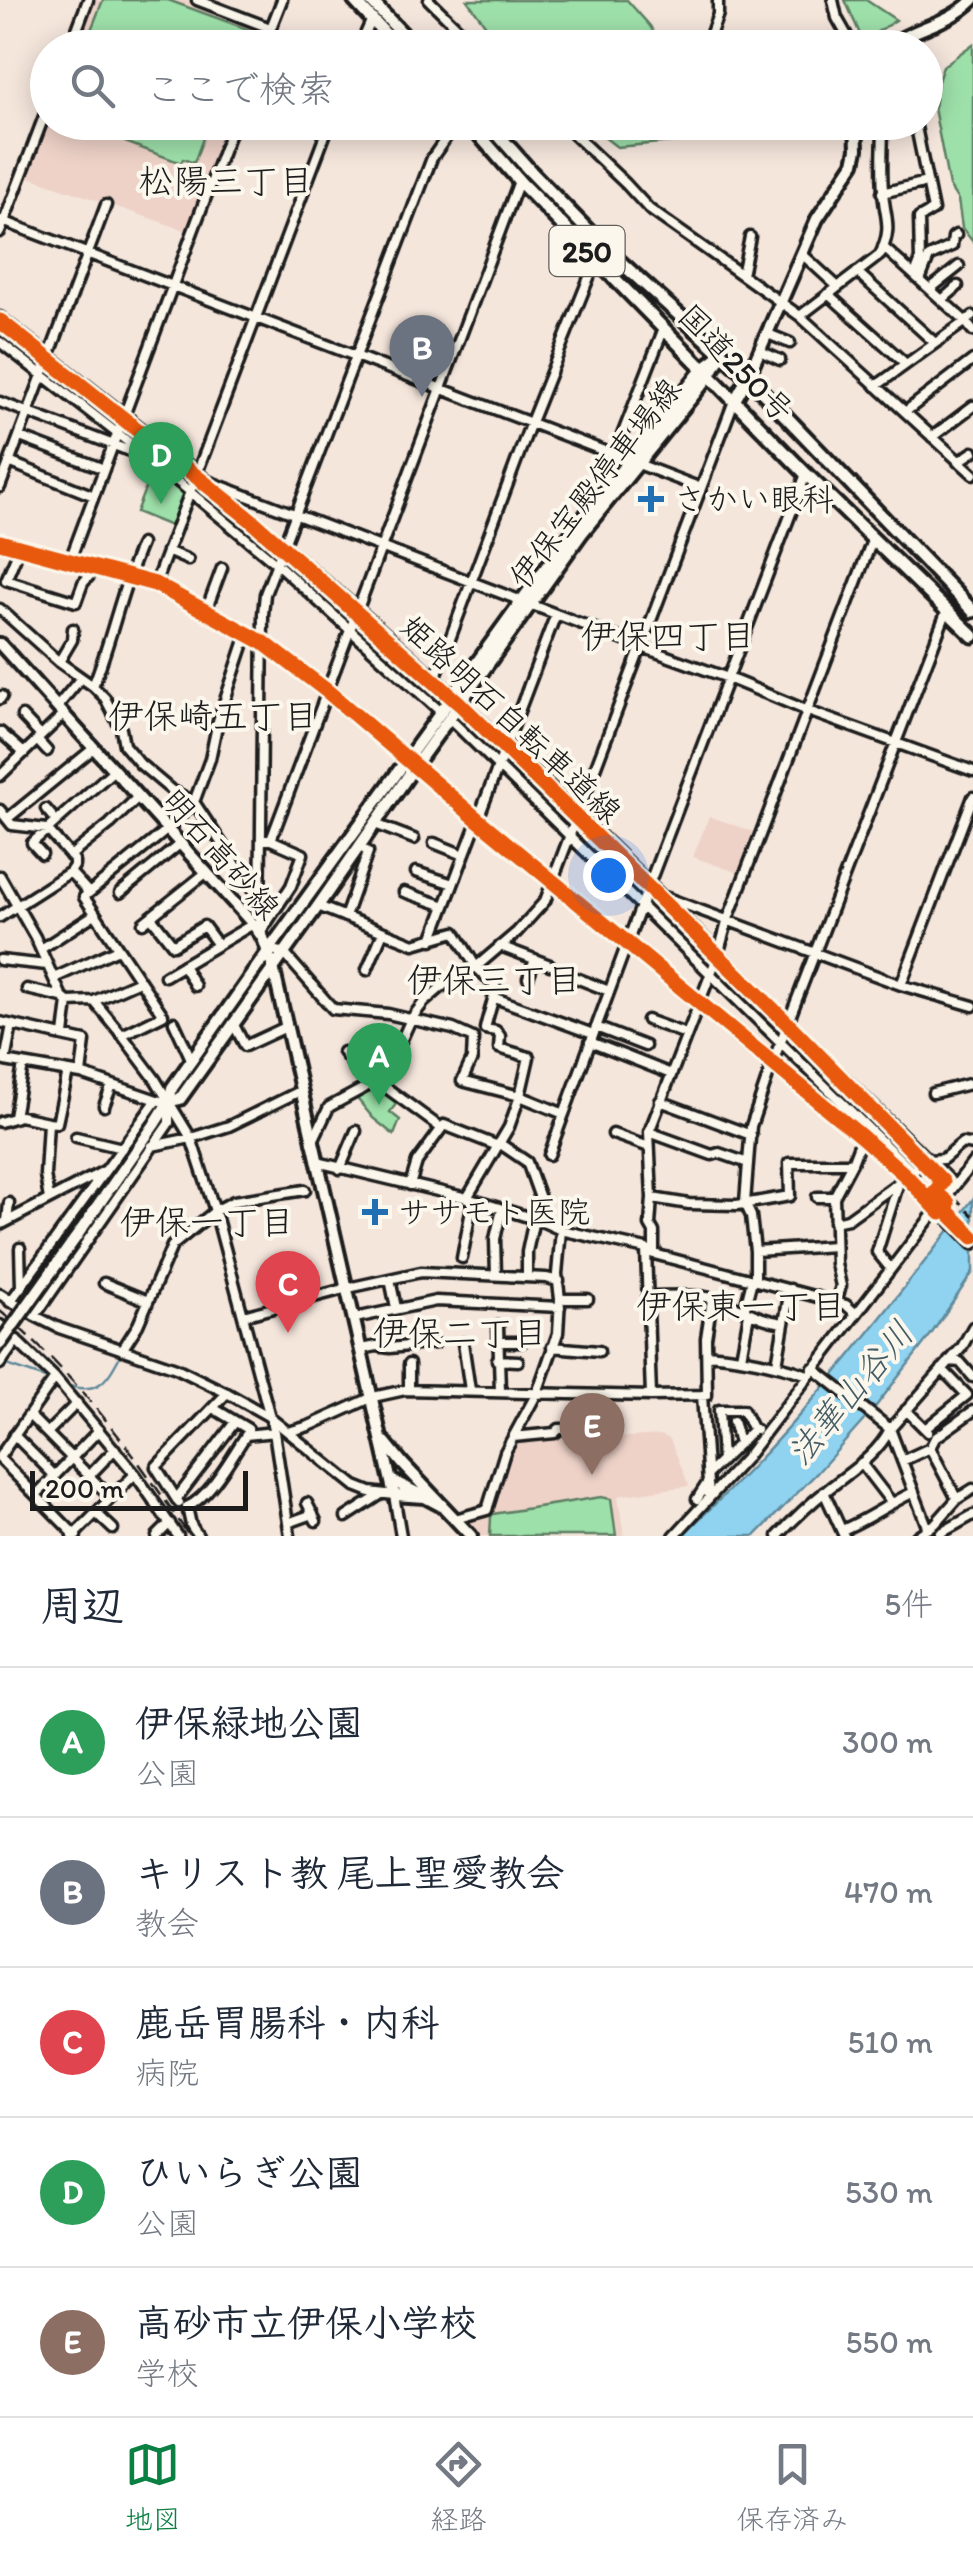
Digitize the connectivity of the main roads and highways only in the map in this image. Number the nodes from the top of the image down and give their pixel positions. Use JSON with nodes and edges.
{"nodes":[{"id":1,"x":354,"y":0,"type":"edge"},
{"id":2,"x":370,"y":0,"type":"edge"},
{"id":3,"x":973,"y":0,"type":"edge"},
{"id":4,"x":382,"y":30,"type":"edge"},
{"id":5,"x":399,"y":30,"type":"edge"},
{"id":6,"x":920,"y":30,"type":"edge"},
{"id":7,"x":484,"y":140,"type":"edge"},
{"id":8,"x":503,"y":140,"type":"edge"},
{"id":9,"x":857,"y":140,"type":"edge"},
{"id":10,"x":723,"y":353,"type":"junction"},
{"id":11,"x":706,"y":372,"type":"junction"},
{"id":12,"x":748,"y":376,"type":"junction"},
{"id":13,"x":735,"y":400,"type":"junction"},
{"id":14,"x":973,"y":611,"type":"edge"},
{"id":15,"x":973,"y":636,"type":"edge"},
{"id":16,"x":0,"y":644,"type":"edge"},
{"id":17,"x":411,"y":763,"type":"junction"},
{"id":18,"x":269,"y":950,"type":"junction"},
{"id":19,"x":273,"y":966,"type":"junction"},
{"id":20,"x":169,"y":1100,"type":"junction"},
{"id":21,"x":0,"y":1344,"type":"edge"},
{"id":22,"x":382,"y":1437,"type":"junction"},
{"id":23,"x":391,"y":1480,"type":"junction"},
{"id":24,"x":425,"y":1498,"type":"junction"},
{"id":25,"x":442,"y":1506,"type":"junction"},
{"id":26,"x":471,"y":1536,"type":"edge"}],
"edges":[{"from":1,"to":4,"type":"highway"},
{"from":2,"to":5,"type":"highway"},
{"from":3,"to":6,"type":"main road"},
{"from":7,"to":11,"type":"highway","name":"国道250号","number":"250"},
{"from":8,"to":10,"type":"highway","name":"国道250号","number":"250"},
{"from":9,"to":12,"type":"main road"},
{"from":10,"to":11,"type":"main road","name":"伊保宝殿停車場線"},
{"from":10,"to":12,"type":"highway","name":"国道250号","number":"250"},
{"from":11,"to":13,"type":"highway","name":"国道250号","number":"250"},
{"from":11,"to":17,"type":"main road","name":"伊保宝殿停車場線"},
{"from":12,"to":13,"type":"main road"},
{"from":12,"to":14,"type":"highway","name":"国道250号","number":"250"},
{"from":13,"to":15,"type":"highway","name":"国道250号","number":"250"},
{"from":16,"to":18,"type":"main road","name":"明石高砂線"},
{"from":17,"to":18,"type":"main road","name":"伊保宝殿停車場線"},
{"from":17,"to":19,"type":"main road","name":"伊保宝殿停車場線"},
{"from":18,"to":19,"type":"main road","name":"明石高砂線"},
{"from":18,"to":20,"type":"main road","name":"伊保宝殿停車場線"},
{"from":19,"to":20,"type":"main road","name":"伊保宝殿停車場線"},
{"from":19,"to":22,"type":"main road","name":"明石高砂線"},
{"from":20,"to":21,"type":"main road","name":"伊保宝殿停車場線","bridge":true},
{"from":22,"to":23,"type":"main road","name":"明石高砂線"},
{"from":22,"to":25,"type":"main road","name":"明石高砂線"},
{"from":23,"to":24,"type":"main road","name":"明石高砂線"},
{"from":23,"to":24,"type":"main road","name":"明石高砂線"},
{"from":24,"to":25,"type":"main road","name":"明石高砂線"},
{"from":25,"to":26,"type":"main road","name":"明石高砂線"}]}
